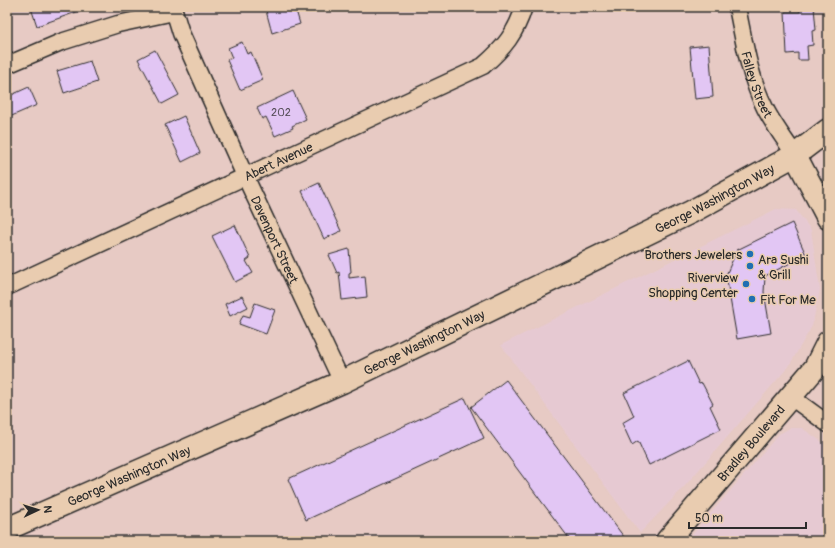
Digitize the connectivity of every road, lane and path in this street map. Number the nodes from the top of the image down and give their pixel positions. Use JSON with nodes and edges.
{"nodes":[{"id":1,"x":524,"y":7,"type":"edge"},
{"id":2,"x":737,"y":7,"type":"edge"},
{"id":3,"x":174,"y":9,"type":"edge"},
{"id":4,"x":7,"y":65,"type":"edge"},
{"id":5,"x":828,"y":130,"type":"edge"},
{"id":6,"x":795,"y":155,"type":"junction"},
{"id":7,"x":245,"y":176,"type":"junction"},
{"id":8,"x":828,"y":218,"type":"edge"},
{"id":9,"x":7,"y":287,"type":"edge"},
{"id":10,"x":828,"y":342,"type":"edge"},
{"id":11,"x":342,"y":382,"type":"junction"},
{"id":12,"x":791,"y":397,"type":"junction"},
{"id":13,"x":828,"y":424,"type":"edge"},
{"id":14,"x":7,"y":529,"type":"edge"},
{"id":15,"x":667,"y":541,"type":"edge"}],
"edges":[{"from":1,"to":7,"type":"street","name":"Abert Avenue"},
{"from":2,"to":6,"type":"street","name":"Falley Street"},
{"from":3,"to":4,"type":"street"},
{"from":3,"to":7,"type":"street","name":"Davenport Street"},
{"from":5,"to":6,"type":"main road","name":"George Washington Way"},
{"from":6,"to":8,"type":"main road"},
{"from":6,"to":11,"type":"main road","name":"George Washington Way"},
{"from":7,"to":9,"type":"street","name":"Abert Avenue"},
{"from":7,"to":11,"type":"street","name":"Davenport Street"},
{"from":10,"to":12,"type":"main road","name":"Bradley Boulevard"},
{"from":11,"to":14,"type":"main road","name":"George Washington Way"},
{"from":12,"to":13,"type":"street"},
{"from":12,"to":15,"type":"main road","name":"Bradley Boulevard"}]}
